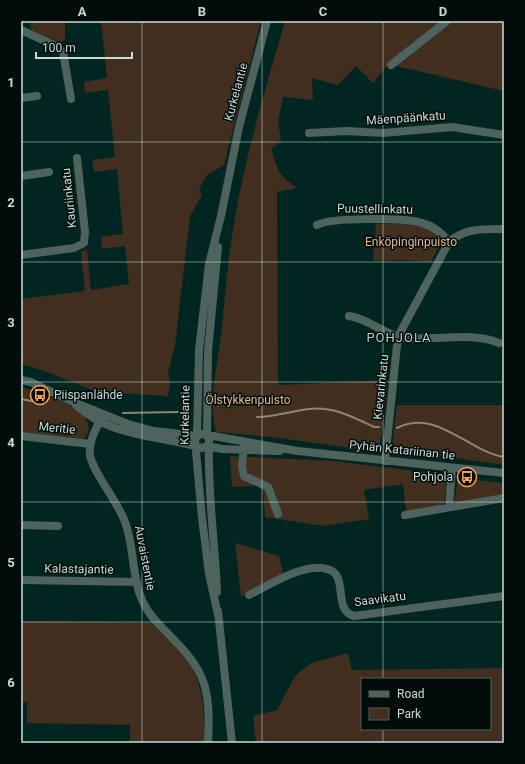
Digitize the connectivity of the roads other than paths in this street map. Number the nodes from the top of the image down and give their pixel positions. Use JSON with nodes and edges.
{"nodes":[{"id":1,"x":267,"y":21,"type":"edge"},
{"id":2,"x":447,"y":21,"type":"edge"},
{"id":3,"x":21,"y":30,"type":"edge"},
{"id":4,"x":391,"y":65,"type":"dead end"},
{"id":5,"x":37,"y":96,"type":"dead end"},
{"id":6,"x":21,"y":98,"type":"edge"},
{"id":7,"x":71,"y":100,"type":"dead end"},
{"id":8,"x":309,"y":133,"type":"dead end"},
{"id":9,"x":504,"y":135,"type":"edge"},
{"id":10,"x":77,"y":158,"type":"dead end"},
{"id":11,"x":49,"y":172,"type":"dead end"},
{"id":12,"x":21,"y":176,"type":"edge"},
{"id":13,"x":221,"y":216,"type":"junction"},
{"id":14,"x":317,"y":225,"type":"dead end"},
{"id":15,"x":504,"y":229,"type":"edge"},
{"id":16,"x":449,"y":242,"type":"junction"},
{"id":17,"x":21,"y":255,"type":"edge"},
{"id":18,"x":349,"y":316,"type":"dead end"},
{"id":19,"x":399,"y":337,"type":"junction"},
{"id":20,"x":499,"y":343,"type":"dead end"},
{"id":21,"x":21,"y":380,"type":"edge"},
{"id":22,"x":102,"y":418,"type":"junction"},
{"id":23,"x":21,"y":436,"type":"edge"},
{"id":24,"x":197,"y":436,"type":"junction"},
{"id":25,"x":207,"y":436,"type":"junction"},
{"id":26,"x":244,"y":441,"type":"junction"},
{"id":27,"x":90,"y":444,"type":"junction"},
{"id":28,"x":196,"y":445,"type":"junction"},
{"id":29,"x":207,"y":446,"type":"junction"},
{"id":30,"x":244,"y":451,"type":"junction"},
{"id":31,"x":298,"y":451,"type":"junction"},
{"id":32,"x":385,"y":461,"type":"junction"},
{"id":33,"x":452,"y":468,"type":"junction"},
{"id":34,"x":504,"y":473,"type":"edge"},
{"id":35,"x":504,"y":498,"type":"edge"},
{"id":36,"x":449,"y":507,"type":"junction"},
{"id":37,"x":278,"y":514,"type":"dead end"},
{"id":38,"x":405,"y":516,"type":"dead end"},
{"id":39,"x":21,"y":525,"type":"edge"},
{"id":40,"x":58,"y":526,"type":"dead end"},
{"id":41,"x":21,"y":580,"type":"edge"},
{"id":42,"x":137,"y":582,"type":"junction"},
{"id":43,"x":249,"y":595,"type":"dead end"},
{"id":44,"x":504,"y":596,"type":"edge"},
{"id":45,"x":218,"y":615,"type":"junction"},
{"id":46,"x":208,"y":743,"type":"edge"},
{"id":47,"x":232,"y":743,"type":"edge"}],
"edges":[{"from":1,"to":13,"type":"street","name":"Kurkelantie"},
{"from":2,"to":4,"type":"street"},
{"from":3,"to":7,"type":"street"},
{"from":5,"to":6,"type":"street"},
{"from":8,"to":9,"type":"street","name":"Mäenpäänkatu"},
{"from":10,"to":17,"type":"street","name":"Kauriinkatu"},
{"from":11,"to":12,"type":"street"},
{"from":13,"to":24,"type":"street","name":"Kurkelantie"},
{"from":13,"to":25,"type":"street","name":"Kurkelantie"},
{"from":14,"to":16,"type":"street","name":"Puustellinkatu"},
{"from":15,"to":16,"type":"street"},
{"from":16,"to":19,"type":"street","name":"Kievarinkatu"},
{"from":18,"to":19,"type":"street"},
{"from":19,"to":20,"type":"street"},
{"from":19,"to":32,"type":"street","name":"Kievarinkatu"},
{"from":21,"to":22,"type":"street","name":"Pyhän Katariinan tie"},
{"from":22,"to":24,"type":"street","name":"Pyhän Katariinan tie"},
{"from":22,"to":27,"type":"street"},
{"from":22,"to":28,"type":"street","name":"Pyhän Katariinan tie"},
{"from":23,"to":27,"type":"street","name":"Meritie"},
{"from":24,"to":25,"type":"street","name":"Pyhän Katariinan tie"},
{"from":24,"to":28,"type":"street","name":"Kurkelantie"},
{"from":25,"to":26,"type":"street","name":"Pyhän Katariinan tie"},
{"from":25,"to":29,"type":"street","name":"Kurkelantie"},
{"from":26,"to":30,"type":"street"},
{"from":26,"to":31,"type":"street","name":"Pyhän Katariinan tie"},
{"from":27,"to":42,"type":"street","name":"Auvaistentie"},
{"from":28,"to":29,"type":"street","name":"Pyhän Katariinan tie"},
{"from":28,"to":45,"type":"street","name":"Kurkelantie"},
{"from":29,"to":30,"type":"street","name":"Pyhän Katariinan tie"},
{"from":29,"to":45,"type":"street","name":"Kurkelantie"},
{"from":30,"to":31,"type":"street","name":"Pyhän Katariinan tie"},
{"from":30,"to":37,"type":"street"},
{"from":31,"to":32,"type":"street","name":"Pyhän Katariinan tie"},
{"from":32,"to":33,"type":"street","name":"Pyhän Katariinan tie"},
{"from":33,"to":34,"type":"street","name":"Pyhän Katariinan tie"},
{"from":33,"to":36,"type":"street"},
{"from":35,"to":36,"type":"street"},
{"from":36,"to":38,"type":"street"},
{"from":39,"to":40,"type":"street"},
{"from":41,"to":42,"type":"street","name":"Kalastajantie"},
{"from":42,"to":46,"type":"street","name":"Auvaistentie"},
{"from":43,"to":44,"type":"street","name":"Saavikatu"},
{"from":45,"to":47,"type":"street","name":"Kurkelantie"}]}
